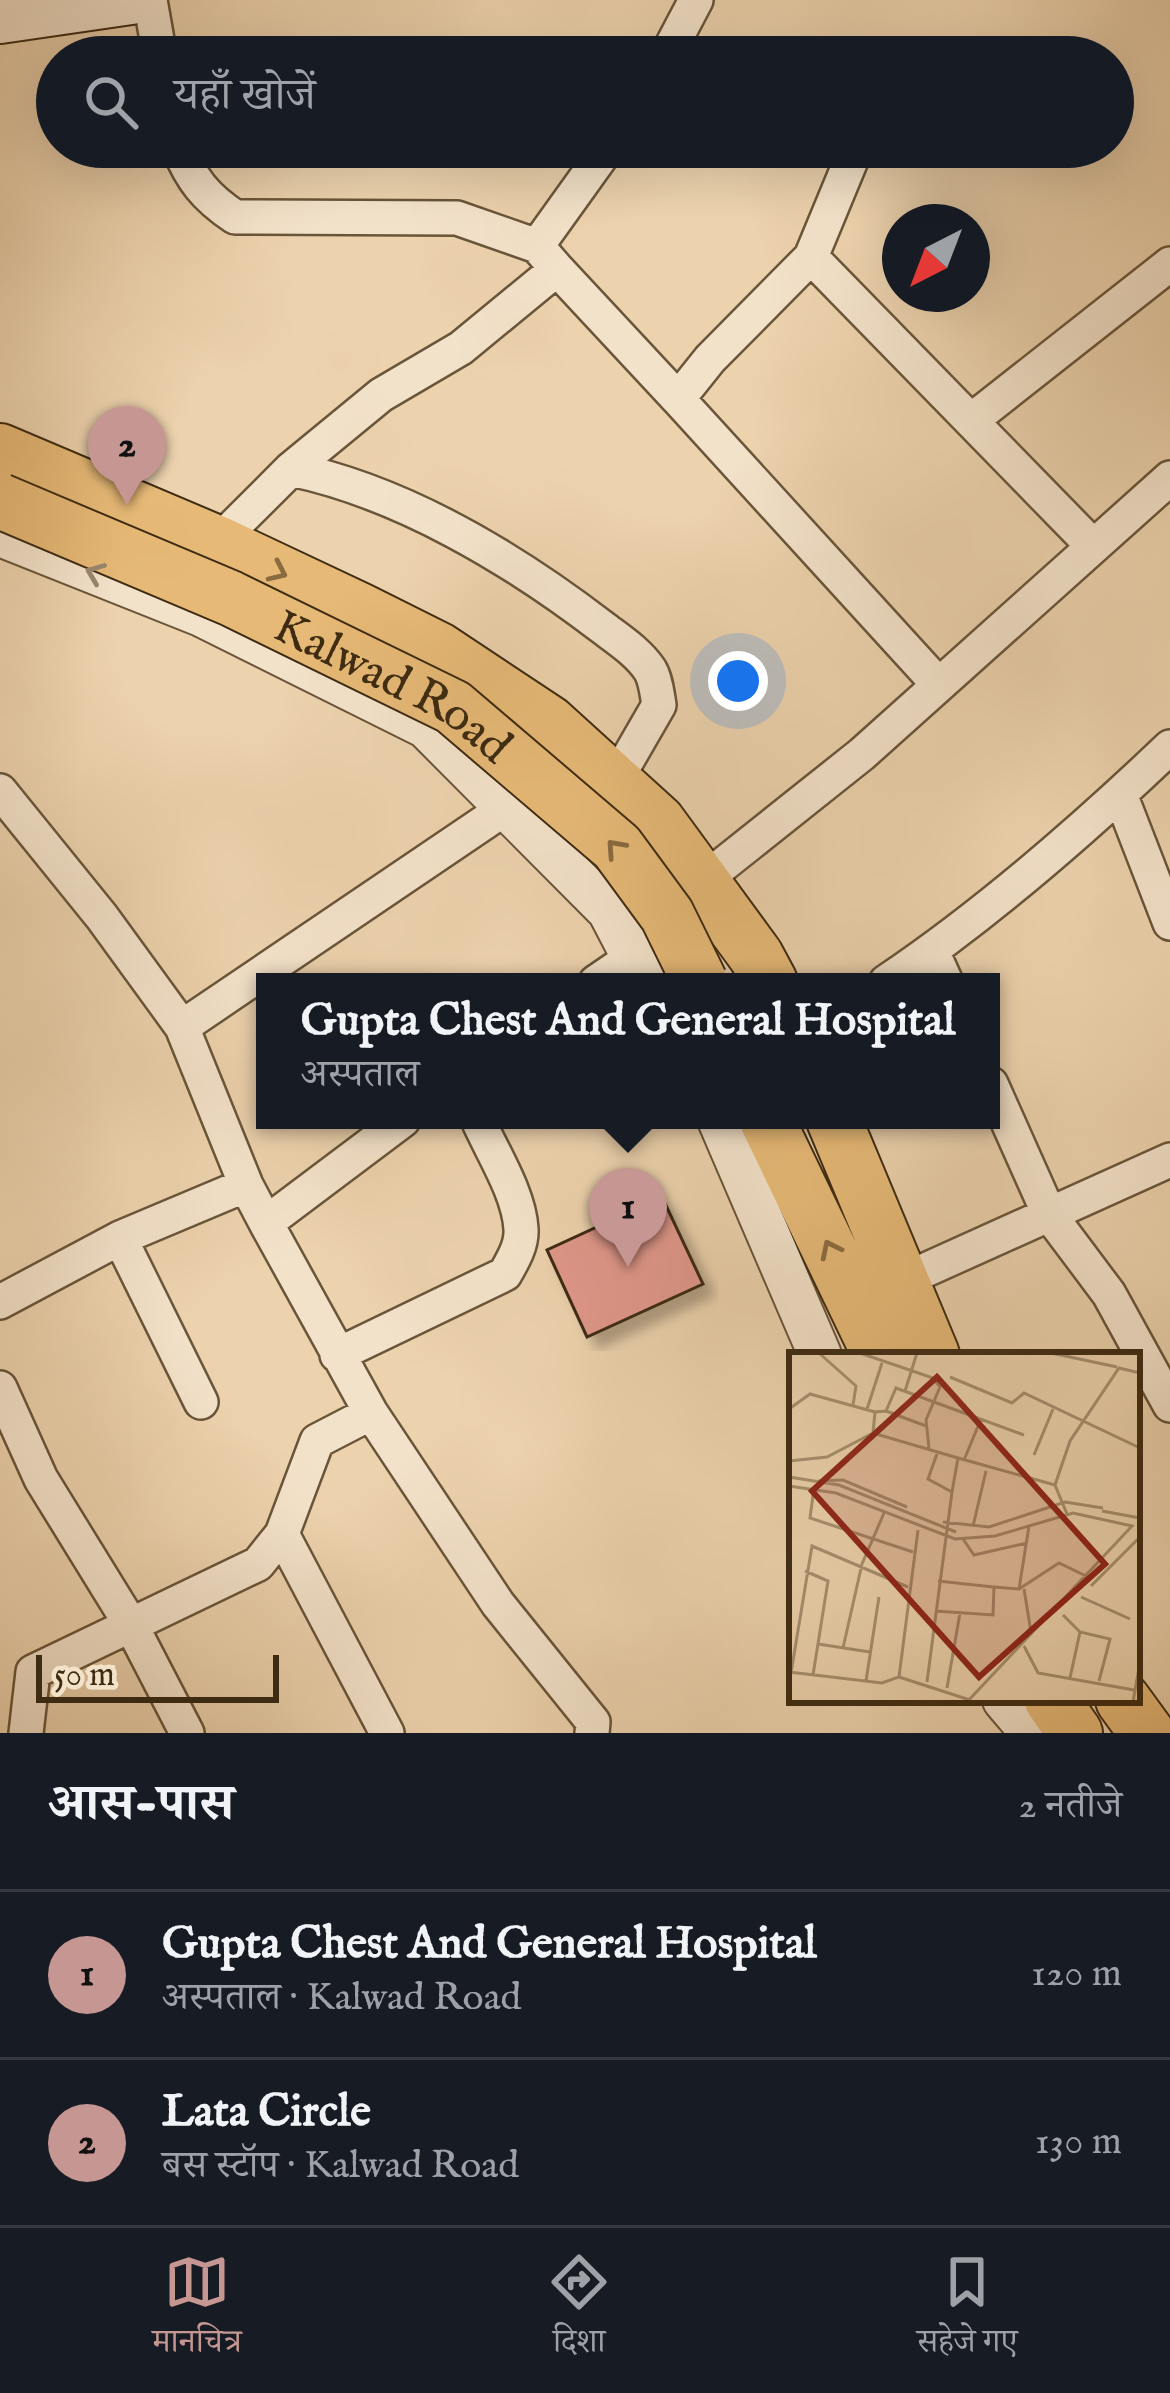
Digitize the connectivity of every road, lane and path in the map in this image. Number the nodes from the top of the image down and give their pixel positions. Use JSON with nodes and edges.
{"nodes":[{"id":1,"x":131,"y":0,"type":"edge"},
{"id":2,"x":150,"y":0,"type":"edge"},
{"id":3,"x":696,"y":0,"type":"edge"},
{"id":4,"x":0,"y":20,"type":"edge"},
{"id":5,"x":156,"y":36,"type":"edge"},
{"id":6,"x":677,"y":36,"type":"edge"},
{"id":7,"x":187,"y":168,"type":"edge"},
{"id":8,"x":596,"y":168,"type":"edge"},
{"id":9,"x":848,"y":168,"type":"edge"},
{"id":10,"x":547,"y":257,"type":"junction"},
{"id":11,"x":811,"y":257,"type":"junction"},
{"id":12,"x":1170,"y":264,"type":"edge"},
{"id":13,"x":678,"y":399,"type":"junction"},
{"id":14,"x":972,"y":420,"type":"junction"},
{"id":15,"x":291,"y":470,"type":"junction"},
{"id":16,"x":5,"y":471,"type":"edge"},
{"id":17,"x":1170,"y":478,"type":"edge"},
{"id":18,"x":0,"y":535,"type":"edge"},
{"id":19,"x":217,"y":543,"type":"junction"},
{"id":20,"x":1092,"y":544,"type":"junction"},
{"id":21,"x":938,"y":685,"type":"junction"},
{"id":22,"x":1170,"y":747,"type":"edge"},
{"id":23,"x":614,"y":783,"type":"junction"},
{"id":24,"x":0,"y":791,"type":"edge"},
{"id":25,"x":1120,"y":794,"type":"junction"},
{"id":26,"x":507,"y":807,"type":"junction"},
{"id":27,"x":698,"y":881,"type":"junction"},
{"id":28,"x":1170,"y":923,"type":"edge"},
{"id":29,"x":939,"y":966,"type":"edge"},
{"id":30,"x":640,"y":969,"type":"edge"},
{"id":31,"x":262,"y":973,"type":"edge"},
{"id":32,"x":696,"y":973,"type":"edge"},
{"id":33,"x":765,"y":973,"type":"edge"},
{"id":34,"x":256,"y":977,"type":"edge"},
{"id":35,"x":182,"y":1027,"type":"junction"},
{"id":36,"x":1000,"y":1104,"type":"edge"},
{"id":37,"x":391,"y":1129,"type":"edge"},
{"id":38,"x":482,"y":1129,"type":"edge"},
{"id":39,"x":723,"y":1129,"type":"edge"},
{"id":40,"x":771,"y":1129,"type":"edge"},
{"id":41,"x":838,"y":1129,"type":"edge"},
{"id":42,"x":1170,"y":1160,"type":"edge"},
{"id":43,"x":246,"y":1185,"type":"junction"},
{"id":44,"x":1049,"y":1214,"type":"junction"},
{"id":45,"x":266,"y":1223,"type":"junction"},
{"id":46,"x":120,"y":1238,"type":"junction"},
{"id":47,"x":899,"y":1282,"type":"junction"},
{"id":48,"x":0,"y":1302,"type":"edge"},
{"id":49,"x":819,"y":1352,"type":"edge"},
{"id":50,"x":879,"y":1352,"type":"edge"},
{"id":51,"x":931,"y":1352,"type":"edge"},
{"id":52,"x":337,"y":1355,"type":"junction"},
{"id":53,"x":0,"y":1388,"type":"edge"},
{"id":54,"x":201,"y":1402,"type":"dead end"},
{"id":55,"x":1170,"y":1405,"type":"edge"},
{"id":56,"x":371,"y":1413,"type":"junction"},
{"id":57,"x":282,"y":1534,"type":"junction"},
{"id":58,"x":131,"y":1625,"type":"junction"},
{"id":59,"x":1006,"y":1703,"type":"edge"},
{"id":60,"x":1054,"y":1703,"type":"edge"},
{"id":61,"x":1125,"y":1703,"type":"edge"},
{"id":62,"x":1170,"y":1713,"type":"edge"},
{"id":63,"x":1146,"y":1732,"type":"edge"},
{"id":64,"x":26,"y":1733,"type":"edge"},
{"id":65,"x":187,"y":1733,"type":"edge"},
{"id":66,"x":387,"y":1733,"type":"edge"},
{"id":67,"x":592,"y":1733,"type":"edge"},
{"id":68,"x":1031,"y":1733,"type":"edge"},
{"id":69,"x":1075,"y":1733,"type":"edge"}],
"edges":[{"from":1,"to":4,"type":"main road"},
{"from":2,"to":5,"type":"street"},
{"from":3,"to":6,"type":"street"},
{"from":7,"to":10,"type":"street"},
{"from":8,"to":10,"type":"street"},
{"from":9,"to":11,"type":"street"},
{"from":10,"to":13,"type":"street"},
{"from":10,"to":15,"type":"street"},
{"from":11,"to":13,"type":"street"},
{"from":11,"to":14,"type":"street"},
{"from":12,"to":14,"type":"street"},
{"from":13,"to":21,"type":"street"},
{"from":14,"to":20,"type":"street"},
{"from":15,"to":19,"type":"street"},
{"from":15,"to":23,"type":"street"},
{"from":16,"to":19,"type":"main road"},
{"from":32,"to":16,"type":"main road","name":"Kalwad Road","one_way":true,"bridge":true},
{"from":17,"to":20,"type":"street"},
{"from":26,"to":18,"type":"street","one_way":true},
{"from":19,"to":23,"type":"main road","one_way":true},
{"from":20,"to":21,"type":"street"},
{"from":21,"to":27,"type":"street"},
{"from":22,"to":25,"type":"street"},
{"from":23,"to":27,"type":"main road"},
{"from":24,"to":35,"type":"street"},
{"from":25,"to":28,"type":"street"},
{"from":25,"to":29,"type":"street"},
{"from":26,"to":30,"type":"street"},
{"from":26,"to":31,"type":"street"},
{"from":27,"to":30,"type":"street"},
{"from":27,"to":33,"type":"main road"},
{"from":34,"to":35,"type":"street"},
{"from":35,"to":43,"type":"street"},
{"from":36,"to":44,"type":"street"},
{"from":37,"to":45,"type":"street"},
{"from":38,"to":52,"type":"street"},
{"from":39,"to":49,"type":"street"},
{"from":50,"to":40,"type":"main road","one_way":true},
{"from":41,"to":47,"type":"main road"},
{"from":42,"to":44,"type":"street"},
{"from":43,"to":45,"type":"street"},
{"from":43,"to":46,"type":"street"},
{"from":44,"to":47,"type":"street"},
{"from":44,"to":55,"type":"street"},
{"from":45,"to":52,"type":"street"},
{"from":46,"to":48,"type":"street"},
{"from":46,"to":54,"type":"street"},
{"from":47,"to":51,"type":"main road"},
{"from":52,"to":56,"type":"street"},
{"from":53,"to":58,"type":"street"},
{"from":56,"to":57,"type":"street"},
{"from":56,"to":67,"type":"street"},
{"from":57,"to":58,"type":"street"},
{"from":57,"to":66,"type":"street"},
{"from":58,"to":64,"type":"street"},
{"from":58,"to":65,"type":"street"},
{"from":59,"to":68,"type":"street"},
{"from":60,"to":69,"type":"main road"},
{"from":61,"to":63,"type":"main road"},
{"from":62,"to":63,"type":"street"}]}
